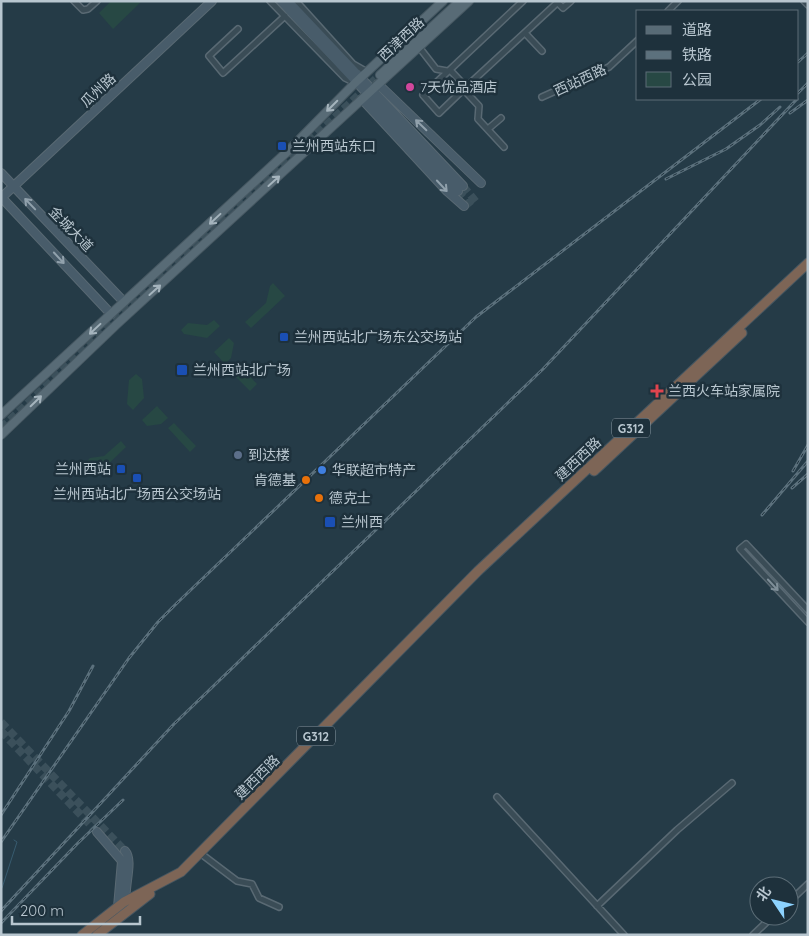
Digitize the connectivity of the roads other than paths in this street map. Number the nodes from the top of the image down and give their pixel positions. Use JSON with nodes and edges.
{"nodes":[{"id":1,"x":74,"y":1,"type":"edge"},
{"id":2,"x":97,"y":1,"type":"edge"},
{"id":3,"x":212,"y":1,"type":"edge"},
{"id":4,"x":270,"y":1,"type":"edge"},
{"id":5,"x":280,"y":1,"type":"edge"},
{"id":6,"x":288,"y":1,"type":"edge"},
{"id":7,"x":296,"y":1,"type":"edge"},
{"id":8,"x":443,"y":1,"type":"edge"},
{"id":9,"x":455,"y":1,"type":"edge"},
{"id":10,"x":460,"y":1,"type":"edge"},
{"id":11,"x":469,"y":1,"type":"edge"},
{"id":12,"x":523,"y":1,"type":"edge"},
{"id":13,"x":571,"y":1,"type":"edge"},
{"id":14,"x":678,"y":1,"type":"edge"},
{"id":15,"x":804,"y":1,"type":"edge"},
{"id":16,"x":557,"y":2,"type":"edge"},
{"id":17,"x":808,"y":5,"type":"edge"},
{"id":18,"x":669,"y":10,"type":"edge"},
{"id":19,"x":285,"y":16,"type":"junction"},
{"id":20,"x":238,"y":29,"type":"dead end"},
{"id":21,"x":525,"y":33,"type":"junction"},
{"id":22,"x":636,"y":42,"type":"edge"},
{"id":23,"x":419,"y":47,"type":"junction"},
{"id":24,"x":542,"y":51,"type":"dead end"},
{"id":25,"x":353,"y":64,"type":"junction"},
{"id":26,"x":450,"y":70,"type":"junction"},
{"id":27,"x":367,"y":72,"type":"junction"},
{"id":28,"x":356,"y":83,"type":"junction"},
{"id":29,"x":378,"y":84,"type":"junction"},
{"id":30,"x":465,"y":89,"type":"junction"},
{"id":31,"x":366,"y":95,"type":"junction"},
{"id":32,"x":542,"y":97,"type":"dead end"},
{"id":33,"x":501,"y":118,"type":"dead end"},
{"id":34,"x":488,"y":129,"type":"junction"},
{"id":35,"x":504,"y":147,"type":"dead end"},
{"id":36,"x":1,"y":173,"type":"edge"},
{"id":37,"x":481,"y":183,"type":"dead end"},
{"id":38,"x":13,"y":186,"type":"junction"},
{"id":39,"x":460,"y":189,"type":"tunnel mouth"},
{"id":40,"x":1,"y":197,"type":"edge"},
{"id":41,"x":464,"y":206,"type":"dead end"},
{"id":42,"x":808,"y":264,"type":"edge"},
{"id":43,"x":808,"y":271,"type":"edge"},
{"id":44,"x":124,"y":302,"type":"junction"},
{"id":45,"x":111,"y":314,"type":"junction"},
{"id":46,"x":1,"y":415,"type":"edge"},
{"id":47,"x":1,"y":434,"type":"edge"},
{"id":48,"x":456,"y":595,"type":"junction"},
{"id":49,"x":808,"y":610,"type":"edge"},
{"id":50,"x":808,"y":622,"type":"edge"},
{"id":51,"x":732,"y":783,"type":"dead end"},
{"id":52,"x":497,"y":797,"type":"dead end"},
{"id":53,"x":97,"y":832,"type":"tunnel mouth"},
{"id":54,"x":125,"y":851,"type":"tunnel mouth"},
{"id":55,"x":200,"y":853,"type":"junction"},
{"id":56,"x":597,"y":906,"type":"junction"},
{"id":57,"x":279,"y":907,"type":"dead end"},
{"id":58,"x":123,"y":909,"type":"junction"},
{"id":59,"x":763,"y":926,"type":"edge"},
{"id":60,"x":82,"y":935,"type":"edge"},
{"id":61,"x":98,"y":935,"type":"edge"},
{"id":62,"x":624,"y":935,"type":"edge"},
{"id":63,"x":753,"y":935,"type":"edge"}],
"edges":[{"from":1,"to":2,"type":"street"},
{"from":3,"to":38,"type":"street","name":"瓜州路"},
{"from":4,"to":19,"type":"street"},
{"from":5,"to":28,"type":"street"},
{"from":6,"to":28,"type":"street"},
{"from":7,"to":25,"type":"street"},
{"from":8,"to":27,"type":"main road"},
{"from":9,"to":10,"type":"main road","name":"西津西路"},
{"from":11,"to":23,"type":"main road"},
{"from":12,"to":26,"type":"street"},
{"from":13,"to":16,"type":"street"},
{"from":14,"to":18,"type":"street"},
{"from":15,"to":17,"type":"street"},
{"from":16,"to":21,"type":"street"},
{"from":19,"to":20,"type":"street"},
{"from":19,"to":28,"type":"street"},
{"from":21,"to":24,"type":"street"},
{"from":21,"to":30,"type":"street"},
{"from":22,"to":32,"type":"street","name":"西站西路"},
{"from":23,"to":26,"type":"street"},
{"from":23,"to":29,"type":"main road"},
{"from":25,"to":27,"type":"street"},
{"from":25,"to":28,"type":"street"},
{"from":26,"to":30,"type":"street"},
{"from":26,"to":30,"type":"street"},
{"from":27,"to":28,"type":"main road"},
{"from":27,"to":29,"type":"main road"},
{"from":28,"to":31,"type":"street"},
{"from":28,"to":31,"type":"main road"},
{"from":28,"to":44,"type":"main road","one_way":true},
{"from":29,"to":31,"type":"main road"},
{"from":37,"to":29,"type":"street","one_way":true},
{"from":30,"to":34,"type":"street"},
{"from":31,"to":39,"type":"street"},
{"from":31,"to":41,"type":"street","one_way":true},
{"from":47,"to":31,"type":"main road","one_way":true},
{"from":33,"to":34,"type":"street"},
{"from":34,"to":35,"type":"street"},
{"from":36,"to":38,"type":"street","name":"金城大道"},
{"from":38,"to":40,"type":"street","name":"瓜州路"},
{"from":44,"to":38,"type":"street","name":"金城大道","one_way":true},
{"from":40,"to":45,"type":"street","name":"金城大道","one_way":true},
{"from":42,"to":48,"type":"highway","name":"建西西路","number":"G312"},
{"from":43,"to":48,"type":"highway","name":"建西西路","number":"G312"},
{"from":44,"to":45,"type":"main road"},
{"from":45,"to":46,"type":"main road","one_way":true},
{"from":48,"to":55,"type":"highway","name":"建西西路","number":"G312"},
{"from":49,"to":50,"type":"street","one_way":true},
{"from":51,"to":56,"type":"street"},
{"from":52,"to":56,"type":"street"},
{"from":53,"to":58,"type":"street"},
{"from":54,"to":58,"type":"street"},
{"from":55,"to":57,"type":"street"},
{"from":55,"to":58,"type":"highway","name":"建西西路","number":"G312"},
{"from":56,"to":62,"type":"street"},
{"from":58,"to":60,"type":"highway","number":"G312"},
{"from":58,"to":61,"type":"highway","number":"G312"},
{"from":59,"to":63,"type":"street"}]}
